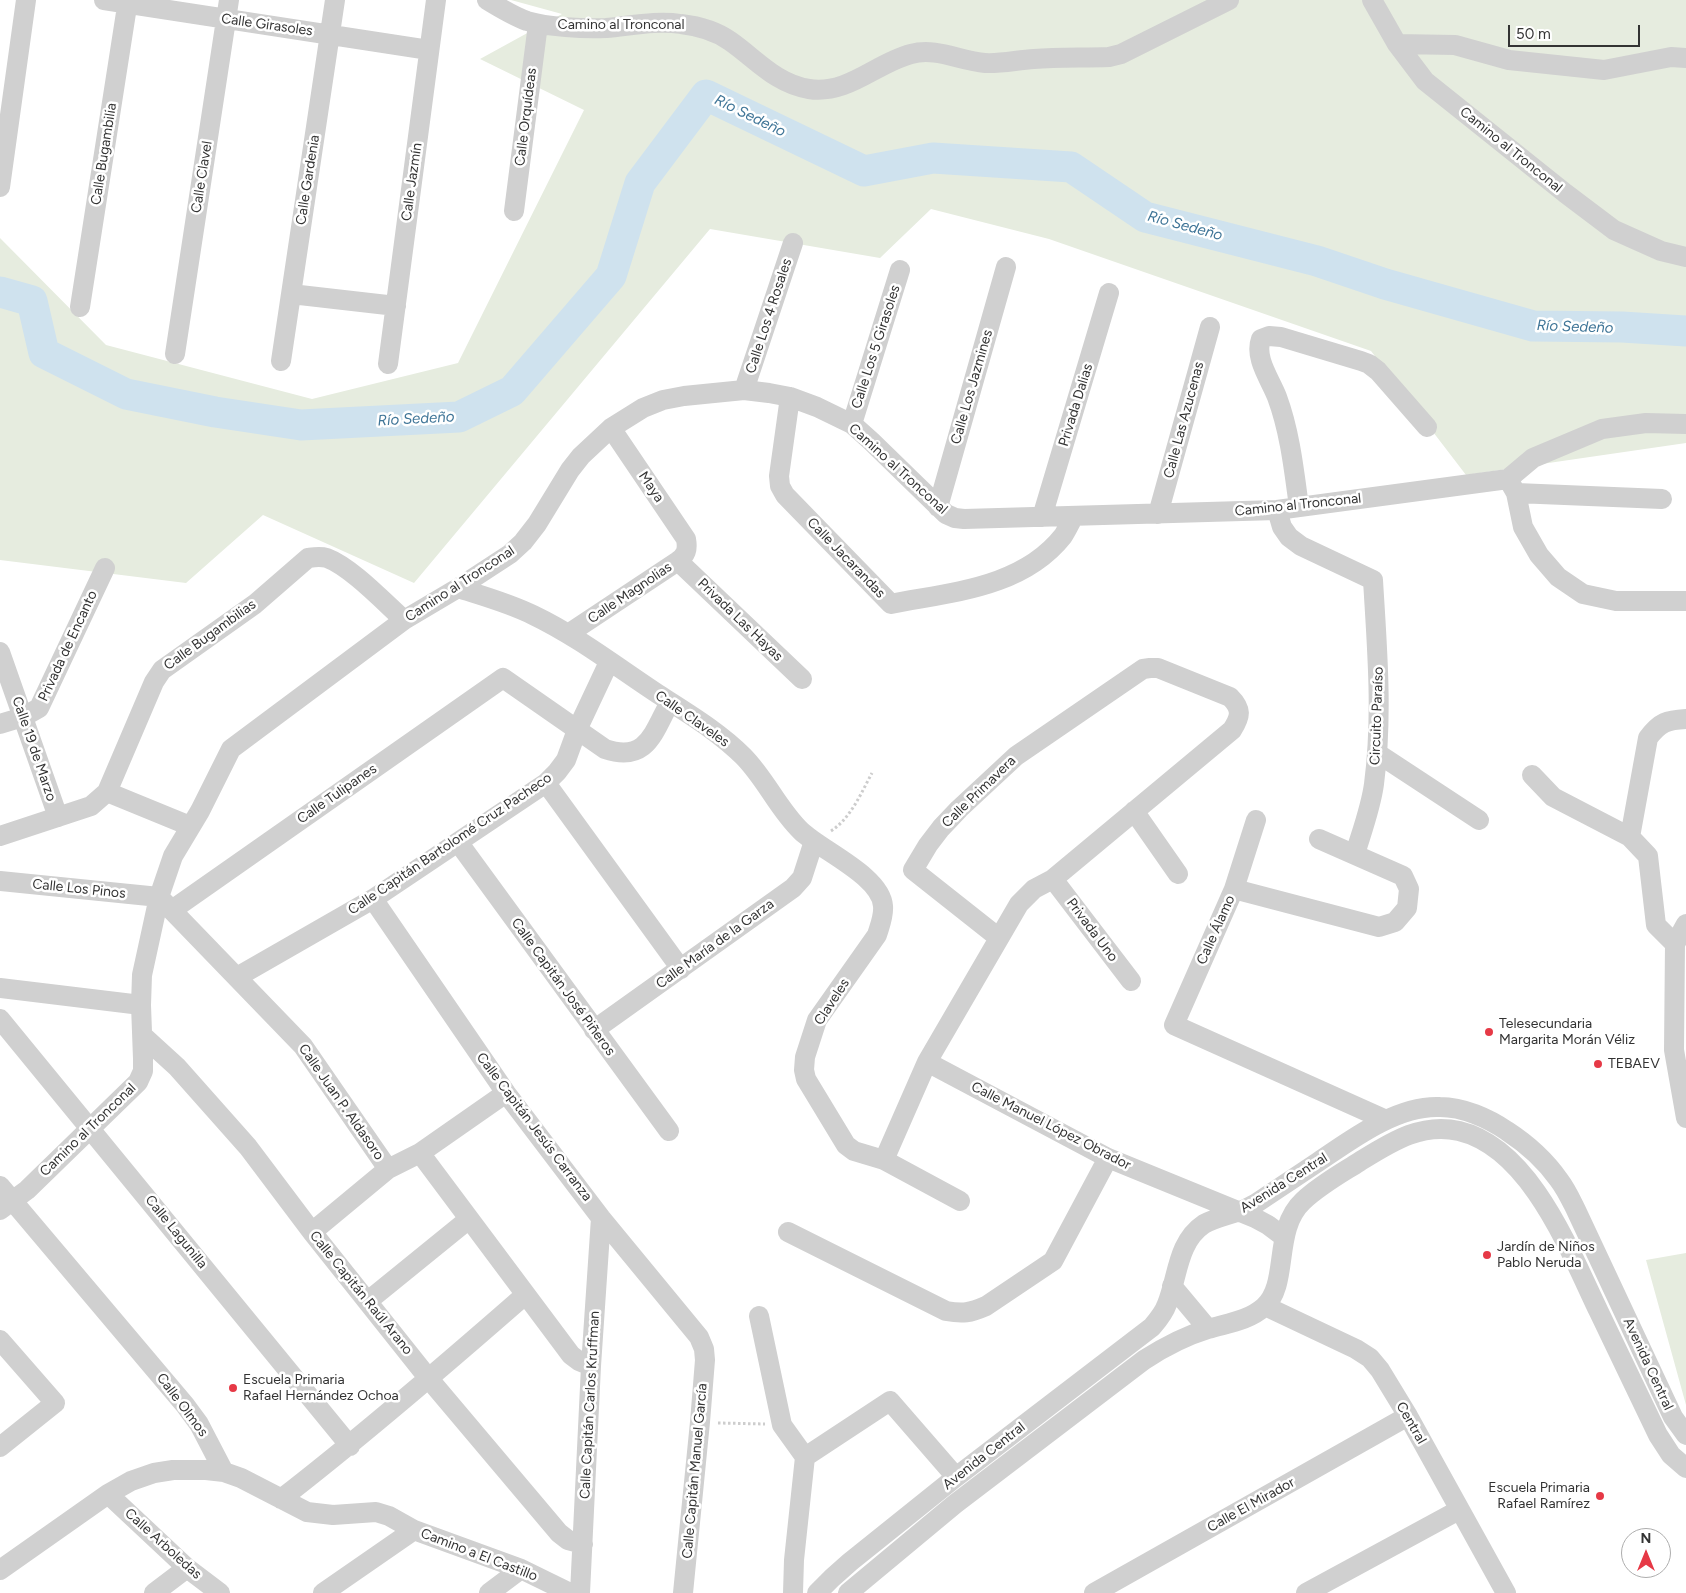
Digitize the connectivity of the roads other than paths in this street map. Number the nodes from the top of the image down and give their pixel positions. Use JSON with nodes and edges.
{"nodes":[{"id":1,"x":26,"y":0,"type":"edge"},
{"id":2,"x":104,"y":0,"type":"edge"},
{"id":3,"x":336,"y":0,"type":"edge"},
{"id":4,"x":436,"y":0,"type":"edge"},
{"id":5,"x":487,"y":0,"type":"edge"},
{"id":6,"x":1229,"y":0,"type":"edge"},
{"id":7,"x":1372,"y":0,"type":"edge"},
{"id":8,"x":128,"y":2,"type":"edge"},
{"id":9,"x":228,"y":10,"type":"edge"},
{"id":10,"x":538,"y":24,"type":"junction"},
{"id":11,"x":330,"y":34,"type":"junction"},
{"id":12,"x":1397,"y":44,"type":"junction"},
{"id":13,"x":429,"y":50,"type":"junction"},
{"id":14,"x":1686,"y":58,"type":"edge"},
{"id":15,"x":0,"y":186,"type":"edge"},
{"id":16,"x":514,"y":211,"type":"dead end"},
{"id":17,"x":793,"y":242,"type":"dead end"},
{"id":18,"x":1686,"y":257,"type":"edge"},
{"id":19,"x":1006,"y":267,"type":"dead end"},
{"id":20,"x":900,"y":270,"type":"dead end"},
{"id":21,"x":1109,"y":293,"type":"dead end"},
{"id":22,"x":291,"y":294,"type":"junction"},
{"id":23,"x":396,"y":306,"type":"junction"},
{"id":24,"x":80,"y":307,"type":"dead end"},
{"id":25,"x":1210,"y":327,"type":"dead end"},
{"id":26,"x":175,"y":354,"type":"dead end"},
{"id":27,"x":281,"y":361,"type":"dead end"},
{"id":28,"x":388,"y":364,"type":"dead end"},
{"id":29,"x":744,"y":390,"type":"junction"},
{"id":30,"x":790,"y":397,"type":"junction"},
{"id":31,"x":852,"y":424,"type":"junction"},
{"id":32,"x":1686,"y":424,"type":"edge"},
{"id":33,"x":1426,"y":427,"type":"dead end"},
{"id":34,"x":611,"y":428,"type":"junction"},
{"id":35,"x":1512,"y":486,"type":"junction"},
{"id":36,"x":1662,"y":499,"type":"dead end"},
{"id":37,"x":938,"y":507,"type":"junction"},
{"id":38,"x":1298,"y":507,"type":"junction"},
{"id":39,"x":1277,"y":510,"type":"junction"},
{"id":40,"x":1158,"y":514,"type":"junction"},
{"id":41,"x":1074,"y":516,"type":"junction"},
{"id":42,"x":1042,"y":517,"type":"junction"},
{"id":43,"x":683,"y":554,"type":"junction"},
{"id":44,"x":105,"y":568,"type":"dead end"},
{"id":45,"x":458,"y":588,"type":"junction"},
{"id":46,"x":1686,"y":601,"type":"edge"},
{"id":47,"x":404,"y":620,"type":"junction"},
{"id":48,"x":568,"y":634,"type":"junction"},
{"id":49,"x":0,"y":652,"type":"edge"},
{"id":50,"x":609,"y":662,"type":"junction"},
{"id":51,"x":802,"y":679,"type":"dead end"},
{"id":52,"x":670,"y":702,"type":"junction"},
{"id":53,"x":22,"y":717,"type":"junction"},
{"id":54,"x":1686,"y":718,"type":"edge"},
{"id":55,"x":0,"y":724,"type":"edge"},
{"id":56,"x":577,"y":730,"type":"junction"},
{"id":57,"x":1377,"y":753,"type":"junction"},
{"id":58,"x":1532,"y":775,"type":"dead end"},
{"id":59,"x":546,"y":782,"type":"junction"},
{"id":60,"x":107,"y":792,"type":"junction"},
{"id":61,"x":1134,"y":811,"type":"junction"},
{"id":62,"x":58,"y":817,"type":"junction"},
{"id":63,"x":1256,"y":820,"type":"dead end"},
{"id":64,"x":1479,"y":820,"type":"dead end"},
{"id":65,"x":190,"y":826,"type":"junction"},
{"id":66,"x":0,"y":836,"type":"edge"},
{"id":67,"x":1630,"y":837,"type":"junction"},
{"id":68,"x":1319,"y":839,"type":"dead end"},
{"id":69,"x":814,"y":841,"type":"junction"},
{"id":70,"x":458,"y":842,"type":"junction"},
{"id":71,"x":1355,"y":854,"type":"junction"},
{"id":72,"x":1178,"y":874,"type":"dead end"},
{"id":73,"x":1053,"y":879,"type":"junction"},
{"id":74,"x":0,"y":881,"type":"edge"},
{"id":75,"x":1234,"y":889,"type":"junction"},
{"id":76,"x":373,"y":899,"type":"junction"},
{"id":77,"x":165,"y":904,"type":"junction"},
{"id":78,"x":883,"y":904,"type":"joint"},
{"id":79,"x":1686,"y":924,"type":"edge"},
{"id":80,"x":999,"y":938,"type":"junction"},
{"id":81,"x":1675,"y":944,"type":"junction"},
{"id":82,"x":681,"y":969,"type":"junction"},
{"id":83,"x":237,"y":977,"type":"junction"},
{"id":84,"x":1131,"y":981,"type":"dead end"},
{"id":85,"x":0,"y":988,"type":"edge"},
{"id":86,"x":141,"y":1006,"type":"junction"},
{"id":87,"x":0,"y":1019,"type":"edge"},
{"id":88,"x":594,"y":1030,"type":"junction"},
{"id":89,"x":143,"y":1036,"type":"junction"},
{"id":90,"x":927,"y":1062,"type":"junction"},
{"id":91,"x":506,"y":1093,"type":"junction"},
{"id":92,"x":1686,"y":1110,"type":"edge"},
{"id":93,"x":1386,"y":1120,"type":"junction"},
{"id":94,"x":90,"y":1128,"type":"junction"},
{"id":95,"x":669,"y":1131,"type":"dead end"},
{"id":96,"x":420,"y":1153,"type":"junction"},
{"id":97,"x":1108,"y":1158,"type":"junction"},
{"id":98,"x":884,"y":1160,"type":"junction"},
{"id":99,"x":388,"y":1169,"type":"junction"},
{"id":100,"x":4,"y":1199,"type":"edge"},
{"id":101,"x":960,"y":1201,"type":"dead end"},
{"id":102,"x":1239,"y":1212,"type":"junction"},
{"id":103,"x":601,"y":1218,"type":"junction"},
{"id":104,"x":469,"y":1219,"type":"junction"},
{"id":105,"x":312,"y":1232,"type":"junction"},
{"id":106,"x":788,"y":1232,"type":"dead end"},
{"id":107,"x":1284,"y":1238,"type":"junction"},
{"id":108,"x":1172,"y":1286,"type":"junction"},
{"id":109,"x":525,"y":1295,"type":"junction"},
{"id":110,"x":368,"y":1302,"type":"junction"},
{"id":111,"x":1265,"y":1306,"type":"junction"},
{"id":112,"x":759,"y":1316,"type":"dead end"},
{"id":113,"x":1208,"y":1329,"type":"junction"},
{"id":114,"x":0,"y":1340,"type":"edge"},
{"id":115,"x":704,"y":1348,"type":"joint"},
{"id":116,"x":591,"y":1366,"type":"junction"},
{"id":117,"x":429,"y":1379,"type":"junction"},
{"id":118,"x":1408,"y":1416,"type":"junction"},
{"id":119,"x":1686,"y":1435,"type":"edge"},
{"id":120,"x":350,"y":1446,"type":"junction"},
{"id":121,"x":0,"y":1447,"type":"edge"},
{"id":122,"x":805,"y":1457,"type":"junction"},
{"id":123,"x":1686,"y":1468,"type":"edge"},
{"id":124,"x":224,"y":1472,"type":"junction"},
{"id":125,"x":956,"y":1477,"type":"junction"},
{"id":126,"x":108,"y":1494,"type":"junction"},
{"id":127,"x":282,"y":1499,"type":"junction"},
{"id":128,"x":1459,"y":1510,"type":"junction"},
{"id":129,"x":414,"y":1530,"type":"junction"},
{"id":130,"x":583,"y":1544,"type":"junction"},
{"id":131,"x":187,"y":1568,"type":"junction"},
{"id":132,"x":521,"y":1569,"type":"junction"},
{"id":133,"x":0,"y":1570,"type":"edge"},
{"id":134,"x":154,"y":1593,"type":"edge"},
{"id":135,"x":220,"y":1593,"type":"edge"},
{"id":136,"x":323,"y":1593,"type":"edge"},
{"id":137,"x":489,"y":1593,"type":"edge"},
{"id":138,"x":570,"y":1593,"type":"edge"},
{"id":139,"x":580,"y":1593,"type":"edge"},
{"id":140,"x":683,"y":1593,"type":"edge"},
{"id":141,"x":793,"y":1593,"type":"edge"},
{"id":142,"x":817,"y":1593,"type":"edge"},
{"id":143,"x":848,"y":1593,"type":"edge"},
{"id":144,"x":1094,"y":1593,"type":"edge"},
{"id":145,"x":1306,"y":1593,"type":"edge"},
{"id":146,"x":1506,"y":1593,"type":"edge"}],
"edges":[{"from":1,"to":15,"type":"street"},
{"from":2,"to":8,"type":"street","name":"Calle Girasoles"},
{"from":3,"to":11,"type":"street","name":"Calle Gardenia"},
{"from":4,"to":13,"type":"street","name":"Calle Jazmín"},
{"from":5,"to":10,"type":"street","name":"Camino al Tronconal"},
{"from":6,"to":10,"type":"street","name":"Camino al Tronconal"},
{"from":7,"to":12,"type":"street","name":"Camino al Tronconal"},
{"from":8,"to":9,"type":"street","name":"Calle Girasoles"},
{"from":8,"to":24,"type":"street","name":"Calle Bugambilia"},
{"from":9,"to":11,"type":"street","name":"Calle Girasoles"},
{"from":9,"to":26,"type":"street","name":"Calle Clavel"},
{"from":10,"to":16,"type":"street","name":"Calle Orquídeas"},
{"from":11,"to":13,"type":"street","name":"Calle Girasoles"},
{"from":11,"to":22,"type":"street","name":"Calle Gardenia"},
{"from":12,"to":14,"type":"street"},
{"from":12,"to":18,"type":"street","name":"Camino al Tronconal"},
{"from":13,"to":23,"type":"street","name":"Calle Jazmín"},
{"from":17,"to":29,"type":"street","name":"Calle Los 4 Rosales"},
{"from":19,"to":37,"type":"street","name":"Calle Los Jazmines"},
{"from":20,"to":31,"type":"street","name":"Calle Los 5 Girasoles"},
{"from":21,"to":42,"type":"street","name":"Privada Dalias"},
{"from":22,"to":23,"type":"street"},
{"from":22,"to":27,"type":"street","name":"Calle Gardenia"},
{"from":23,"to":28,"type":"street","name":"Calle Jazmín"},
{"from":25,"to":40,"type":"street","name":"Calle Las Azucenas"},
{"from":29,"to":30,"type":"street","name":"Camino al Tronconal"},
{"from":29,"to":34,"type":"street","name":"Camino al Tronconal"},
{"from":30,"to":31,"type":"street","name":"Camino al Tronconal"},
{"from":30,"to":41,"type":"street","name":"Calle Jacarandas"},
{"from":31,"to":37,"type":"street","name":"Camino al Tronconal"},
{"from":32,"to":35,"type":"street"},
{"from":33,"to":38,"type":"street"},
{"from":34,"to":43,"type":"street","name":"Maya"},
{"from":34,"to":45,"type":"street","name":"Camino al Tronconal"},
{"from":35,"to":36,"type":"street","name":"Camino al Tronconal"},
{"from":35,"to":38,"type":"street","name":"Camino al Tronconal"},
{"from":35,"to":46,"type":"street"},
{"from":37,"to":42,"type":"street","name":"Camino al Tronconal"},
{"from":38,"to":39,"type":"street","name":"Camino al Tronconal"},
{"from":39,"to":40,"type":"street","name":"Camino al Tronconal"},
{"from":39,"to":57,"type":"street","name":"Circuito Paraíso"},
{"from":40,"to":41,"type":"street","name":"Camino al Tronconal"},
{"from":41,"to":42,"type":"street","name":"Camino al Tronconal"},
{"from":43,"to":48,"type":"street","name":"Calle Magnolias"},
{"from":43,"to":51,"type":"street","name":"Privada Las Hayas"},
{"from":44,"to":53,"type":"street","name":"Privada de Encanto"},
{"from":45,"to":47,"type":"street","name":"Camino al Tronconal"},
{"from":45,"to":48,"type":"street","name":"Calle Claveles"},
{"from":47,"to":60,"type":"street","name":"Calle Bugambilias"},
{"from":47,"to":65,"type":"street","name":"Camino al Tronconal"},
{"from":48,"to":50,"type":"street","name":"Calle Claveles"},
{"from":49,"to":53,"type":"street","name":"Calle 19 de Marzo"},
{"from":50,"to":52,"type":"street","name":"Calle Claveles"},
{"from":50,"to":56,"type":"street","name":"Calle Capitán Bartolomé Cruz Pacheco"},
{"from":52,"to":56,"type":"street"},
{"from":52,"to":69,"type":"street","name":"Calle Claveles"},
{"from":53,"to":55,"type":"street","name":"Privada de Encanto"},
{"from":53,"to":62,"type":"street","name":"Calle 19 de Marzo"},
{"from":54,"to":67,"type":"street"},
{"from":56,"to":59,"type":"street","name":"Calle Capitán Bartolomé Cruz Pacheco"},
{"from":56,"to":77,"type":"street","name":"Calle Tulipanes"},
{"from":57,"to":64,"type":"street"},
{"from":57,"to":71,"type":"street","name":"Circuito Paraíso"},
{"from":58,"to":67,"type":"street"},
{"from":59,"to":70,"type":"street","name":"Calle Capitán Bartolomé Cruz Pacheco"},
{"from":59,"to":82,"type":"street"},
{"from":60,"to":62,"type":"street"},
{"from":60,"to":65,"type":"street"},
{"from":61,"to":72,"type":"street"},
{"from":61,"to":73,"type":"street"},
{"from":61,"to":80,"type":"street","name":"Calle Primavera"},
{"from":62,"to":66,"type":"street"},
{"from":63,"to":75,"type":"street"},
{"from":65,"to":77,"type":"street","name":"Camino al Tronconal"},
{"from":67,"to":81,"type":"street"},
{"from":68,"to":71,"type":"street"},
{"from":69,"to":78,"type":"street","name":"Calle Claveles"},
{"from":69,"to":82,"type":"street","name":"Calle María de la Garza"},
{"from":70,"to":76,"type":"street","name":"Calle Capitán Bartolomé Cruz Pacheco"},
{"from":70,"to":88,"type":"street","name":"Calle Capitán José Piñeros"},
{"from":71,"to":75,"type":"street","name":"Calle Álamo"},
{"from":73,"to":80,"type":"street"},
{"from":73,"to":84,"type":"street","name":"Privada Uno"},
{"from":74,"to":77,"type":"street","name":"Calle Los Pinos"},
{"from":75,"to":93,"type":"street","name":"Calle Álamo"},
{"from":76,"to":83,"type":"street","name":"Calle Capitán Bartolomé Cruz Pacheco"},
{"from":76,"to":91,"type":"street","name":"Calle Capitán Jesús Carranza"},
{"from":77,"to":83,"type":"street","name":"Calle Juan P. Aldasoro"},
{"from":77,"to":86,"type":"street","name":"Camino al Tronconal"},
{"from":78,"to":98,"type":"street","name":"Claveles"},
{"from":79,"to":81,"type":"street"},
{"from":80,"to":90,"type":"street"},
{"from":81,"to":92,"type":"street"},
{"from":82,"to":88,"type":"street","name":"Calle María de la Garza"},
{"from":83,"to":99,"type":"street","name":"Calle Juan P. Aldasoro"},
{"from":85,"to":86,"type":"street"},
{"from":86,"to":89,"type":"street","name":"Camino al Tronconal"},
{"from":87,"to":94,"type":"street","name":"Calle Lagunilla"},
{"from":88,"to":95,"type":"street","name":"Calle Capitán José Piñeros"},
{"from":89,"to":94,"type":"street","name":"Camino al Tronconal"},
{"from":89,"to":105,"type":"street","name":"Calle Capitán Raúl Arano"},
{"from":90,"to":97,"type":"street","name":"Calle Manuel López Obrador"},
{"from":90,"to":98,"type":"street"},
{"from":91,"to":96,"type":"street","name":"Calle Juan P. Aldasoro"},
{"from":91,"to":103,"type":"street","name":"Calle Capitán Jesús Carranza"},
{"from":93,"to":102,"type":"street","name":"Avenida Central"},
{"from":93,"to":119,"type":"street","name":"Avenida Central"},
{"from":94,"to":100,"type":"street","name":"Camino al Tronconal"},
{"from":94,"to":120,"type":"street","name":"Calle Lagunilla"},
{"from":96,"to":99,"type":"street","name":"Calle Juan P. Aldasoro"},
{"from":96,"to":104,"type":"street"},
{"from":97,"to":102,"type":"street","name":"Calle Manuel López Obrador"},
{"from":97,"to":106,"type":"street"},
{"from":98,"to":101,"type":"street","name":"Claveles"},
{"from":99,"to":105,"type":"street"},
{"from":100,"to":124,"type":"street","name":"Calle Olmos"},
{"from":102,"to":107,"type":"street","name":"Calle Manuel López Obrador"},
{"from":102,"to":108,"type":"street","name":"Avenida Central"},
{"from":103,"to":115,"type":"street","name":"Calle Capitán Jesús Carranza"},
{"from":103,"to":116,"type":"street","name":"Calle Capitán Carlos Kruffman"},
{"from":104,"to":109,"type":"street"},
{"from":104,"to":110,"type":"street"},
{"from":105,"to":110,"type":"street","name":"Calle Capitán Raúl Arano"},
{"from":107,"to":111,"type":"street","name":"Avenida Central"},
{"from":107,"to":123,"type":"street","name":"Avenida Central"},
{"from":108,"to":113,"type":"street"},
{"from":108,"to":125,"type":"street","name":"Avenida Central"},
{"from":109,"to":116,"type":"street"},
{"from":109,"to":117,"type":"street"},
{"from":110,"to":117,"type":"street","name":"Calle Capitán Raúl Arano"},
{"from":111,"to":113,"type":"street","name":"Avenida Central"},
{"from":111,"to":118,"type":"street","name":"Central"},
{"from":112,"to":122,"type":"street"},
{"from":113,"to":143,"type":"street","name":"Avenida Central"},
{"from":114,"to":121,"type":"street"},
{"from":115,"to":140,"type":"street","name":"Calle Capitán Manuel García"},
{"from":116,"to":130,"type":"street","name":"Calle Capitán Carlos Kruffman"},
{"from":117,"to":120,"type":"street"},
{"from":117,"to":130,"type":"street","name":"Calle Capitán Raúl Arano"},
{"from":118,"to":128,"type":"street","name":"Central"},
{"from":118,"to":144,"type":"street","name":"Calle El Mirador"},
{"from":120,"to":127,"type":"street"},
{"from":122,"to":125,"type":"street"},
{"from":122,"to":141,"type":"street"},
{"from":124,"to":126,"type":"street"},
{"from":124,"to":127,"type":"street"},
{"from":125,"to":142,"type":"street","name":"Avenida Central"},
{"from":126,"to":131,"type":"street","name":"Calle Arboledas"},
{"from":126,"to":133,"type":"street"},
{"from":127,"to":129,"type":"street"},
{"from":128,"to":145,"type":"street"},
{"from":128,"to":146,"type":"street","name":"Central"},
{"from":129,"to":132,"type":"street","name":"Camino a El Castillo"},
{"from":129,"to":136,"type":"street"},
{"from":130,"to":139,"type":"street","name":"Calle Capitán Carlos Kruffman"},
{"from":131,"to":134,"type":"street"},
{"from":131,"to":135,"type":"street","name":"Calle Arboledas"},
{"from":132,"to":137,"type":"street"},
{"from":132,"to":138,"type":"street","name":"Camino a El Castillo"}]}
